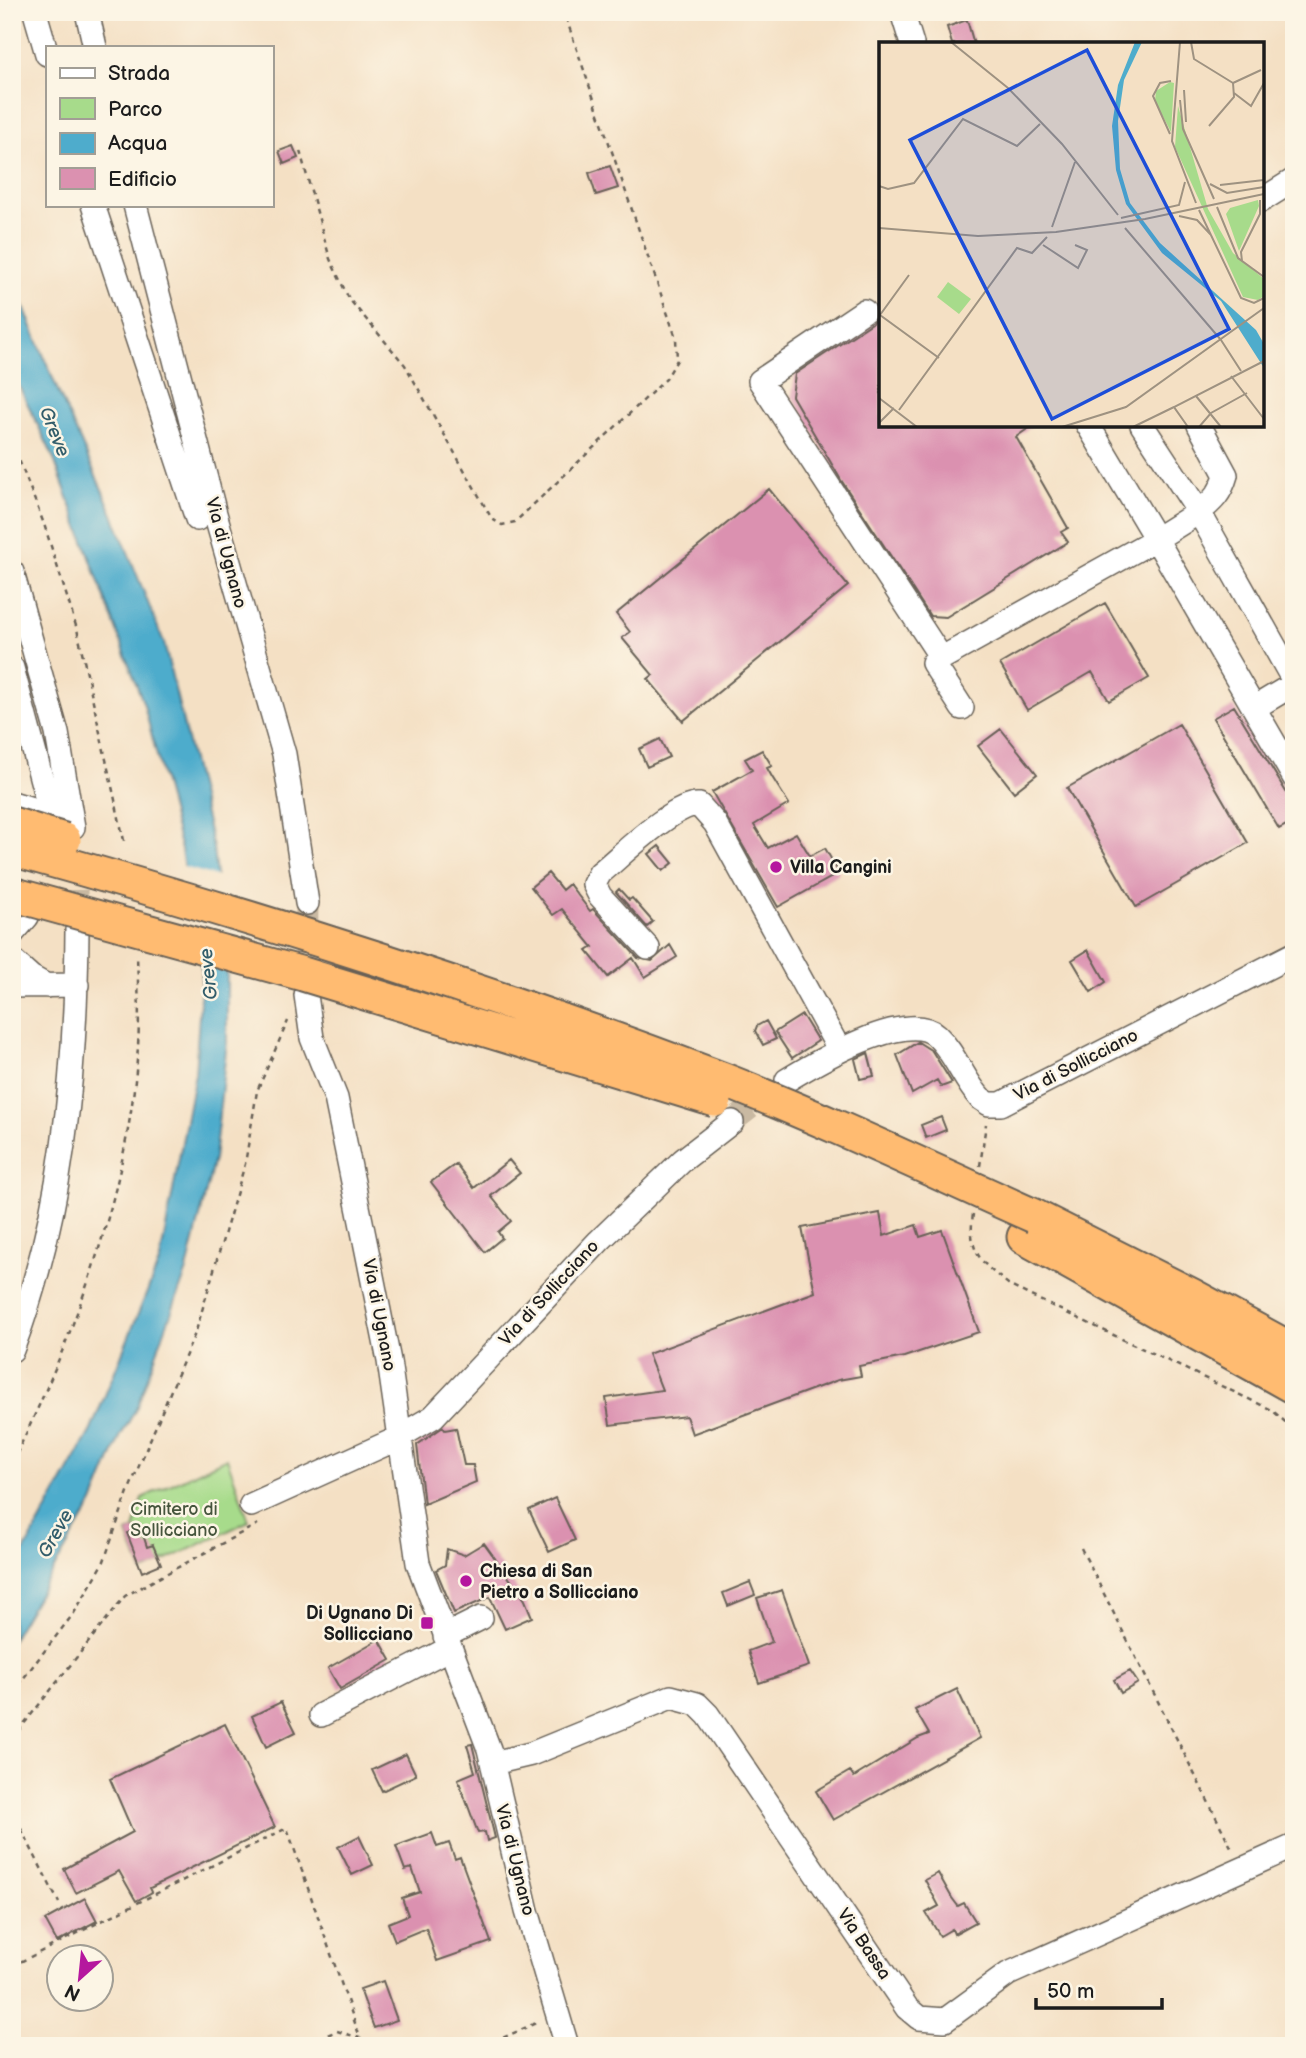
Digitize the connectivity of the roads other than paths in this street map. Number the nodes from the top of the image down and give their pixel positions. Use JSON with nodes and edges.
{"nodes":[{"id":1,"x":87,"y":12,"type":"edge"},
{"id":2,"x":902,"y":12,"type":"edge"},
{"id":3,"x":36,"y":16,"type":"dead end"},
{"id":4,"x":911,"y":42,"type":"edge"},
{"id":5,"x":95,"y":46,"type":"edge"},
{"id":6,"x":46,"y":51,"type":"edge"},
{"id":7,"x":1294,"y":180,"type":"edge"},
{"id":8,"x":1264,"y":199,"type":"edge"},
{"id":9,"x":93,"y":206,"type":"edge"},
{"id":10,"x":135,"y":206,"type":"edge"},
{"id":11,"x":143,"y":243,"type":"junction"},
{"id":12,"x":107,"y":253,"type":"junction"},
{"id":13,"x":864,"y":311,"type":"dead end"},
{"id":14,"x":1089,"y":427,"type":"edge"},
{"id":15,"x":1143,"y":427,"type":"edge"},
{"id":16,"x":1200,"y":427,"type":"edge"},
{"id":17,"x":1199,"y":512,"type":"junction"},
{"id":18,"x":197,"y":519,"type":"dead end"},
{"id":19,"x":1156,"y":539,"type":"junction"},
{"id":20,"x":12,"y":572,"type":"edge"},
{"id":21,"x":942,"y":659,"type":"junction"},
{"id":22,"x":12,"y":668,"type":"edge"},
{"id":23,"x":1294,"y":682,"type":"edge"},
{"id":24,"x":962,"y":708,"type":"dead end"},
{"id":25,"x":1254,"y":708,"type":"junction"},
{"id":26,"x":1294,"y":777,"type":"edge"},
{"id":27,"x":12,"y":803,"type":"edge"},
{"id":28,"x":59,"y":823,"type":"junction"},
{"id":29,"x":12,"y":824,"type":"edge"},
{"id":30,"x":12,"y":849,"type":"edge"},
{"id":31,"x":12,"y":871,"type":"edge"},
{"id":32,"x":307,"y":903,"type":"tunnel mouth"},
{"id":33,"x":17,"y":915,"type":"edge"},
{"id":34,"x":77,"y":930,"type":"tunnel mouth"},
{"id":35,"x":648,"y":948,"type":"dead end"},
{"id":36,"x":1294,"y":954,"type":"edge"},
{"id":37,"x":12,"y":960,"type":"edge"},
{"id":38,"x":77,"y":985,"type":"junction"},
{"id":39,"x":12,"y":986,"type":"edge"},
{"id":40,"x":47,"y":986,"type":"junction"},
{"id":41,"x":306,"y":995,"type":"tunnel mouth"},
{"id":42,"x":839,"y":1049,"type":"junction"},
{"id":43,"x":787,"y":1080,"type":"tunnel mouth"},
{"id":44,"x":723,"y":1101,"type":"junction"},
{"id":45,"x":1029,"y":1226,"type":"junction"},
{"id":46,"x":12,"y":1350,"type":"edge"},
{"id":47,"x":1294,"y":1351,"type":"edge"},
{"id":48,"x":1294,"y":1387,"type":"edge"},
{"id":49,"x":399,"y":1437,"type":"junction"},
{"id":50,"x":260,"y":1511,"type":"road end"},
{"id":51,"x":481,"y":1618,"type":"dead end"},
{"id":52,"x":447,"y":1642,"type":"junction"},
{"id":53,"x":321,"y":1715,"type":"dead end"},
{"id":54,"x":493,"y":1763,"type":"junction"},
{"id":55,"x":1294,"y":1846,"type":"edge"},
{"id":56,"x":567,"y":2046,"type":"edge"}],
"edges":[{"from":1,"to":5,"type":"street"},
{"from":2,"to":4,"type":"street"},
{"from":3,"to":6,"type":"street"},
{"from":7,"to":8,"type":"street"},
{"from":9,"to":12,"type":"street"},
{"from":10,"to":11,"type":"street","name":"Via di Ugnano"},
{"from":11,"to":12,"type":"street"},
{"from":11,"to":32,"type":"street","name":"Via di Ugnano"},
{"from":12,"to":18,"type":"street"},
{"from":13,"to":21,"type":"street"},
{"from":14,"to":19,"type":"street"},
{"from":15,"to":17,"type":"street"},
{"from":16,"to":17,"type":"street"},
{"from":17,"to":19,"type":"street"},
{"from":17,"to":23,"type":"street"},
{"from":19,"to":21,"type":"street"},
{"from":19,"to":25,"type":"street"},
{"from":20,"to":28,"type":"street"},
{"from":21,"to":24,"type":"street"},
{"from":22,"to":28,"type":"street"},
{"from":23,"to":25,"type":"street"},
{"from":25,"to":26,"type":"street"},
{"from":27,"to":28,"type":"street"},
{"from":29,"to":44,"type":"highway","bridge":true},
{"from":30,"to":44,"type":"highway","bridge":true},
{"from":31,"to":44,"type":"highway","bridge":true},
{"from":33,"to":44,"type":"highway","bridge":true},
{"from":34,"to":38,"type":"street"},
{"from":35,"to":42,"type":"street"},
{"from":36,"to":42,"type":"street","name":"Via di Sollicciano"},
{"from":37,"to":40,"type":"street"},
{"from":38,"to":40,"type":"street"},
{"from":38,"to":46,"type":"street"},
{"from":39,"to":40,"type":"street"},
{"from":41,"to":49,"type":"street","name":"Via di Ugnano"},
{"from":42,"to":43,"type":"street","name":"Via di Sollicciano"},
{"from":44,"to":45,"type":"highway"},
{"from":44,"to":49,"type":"street","name":"Via di Sollicciano"},
{"from":45,"to":47,"type":"highway"},
{"from":45,"to":48,"type":"highway"},
{"from":49,"to":50,"type":"street","name":"Via di Sollicciano"},
{"from":49,"to":52,"type":"street","name":"Via di Ugnano"},
{"from":51,"to":52,"type":"street"},
{"from":52,"to":53,"type":"street"},
{"from":52,"to":54,"type":"street","name":"Via di Ugnano"},
{"from":54,"to":55,"type":"street","name":"Via Bassa"},
{"from":54,"to":56,"type":"street","name":"Via di Ugnano"}]}
